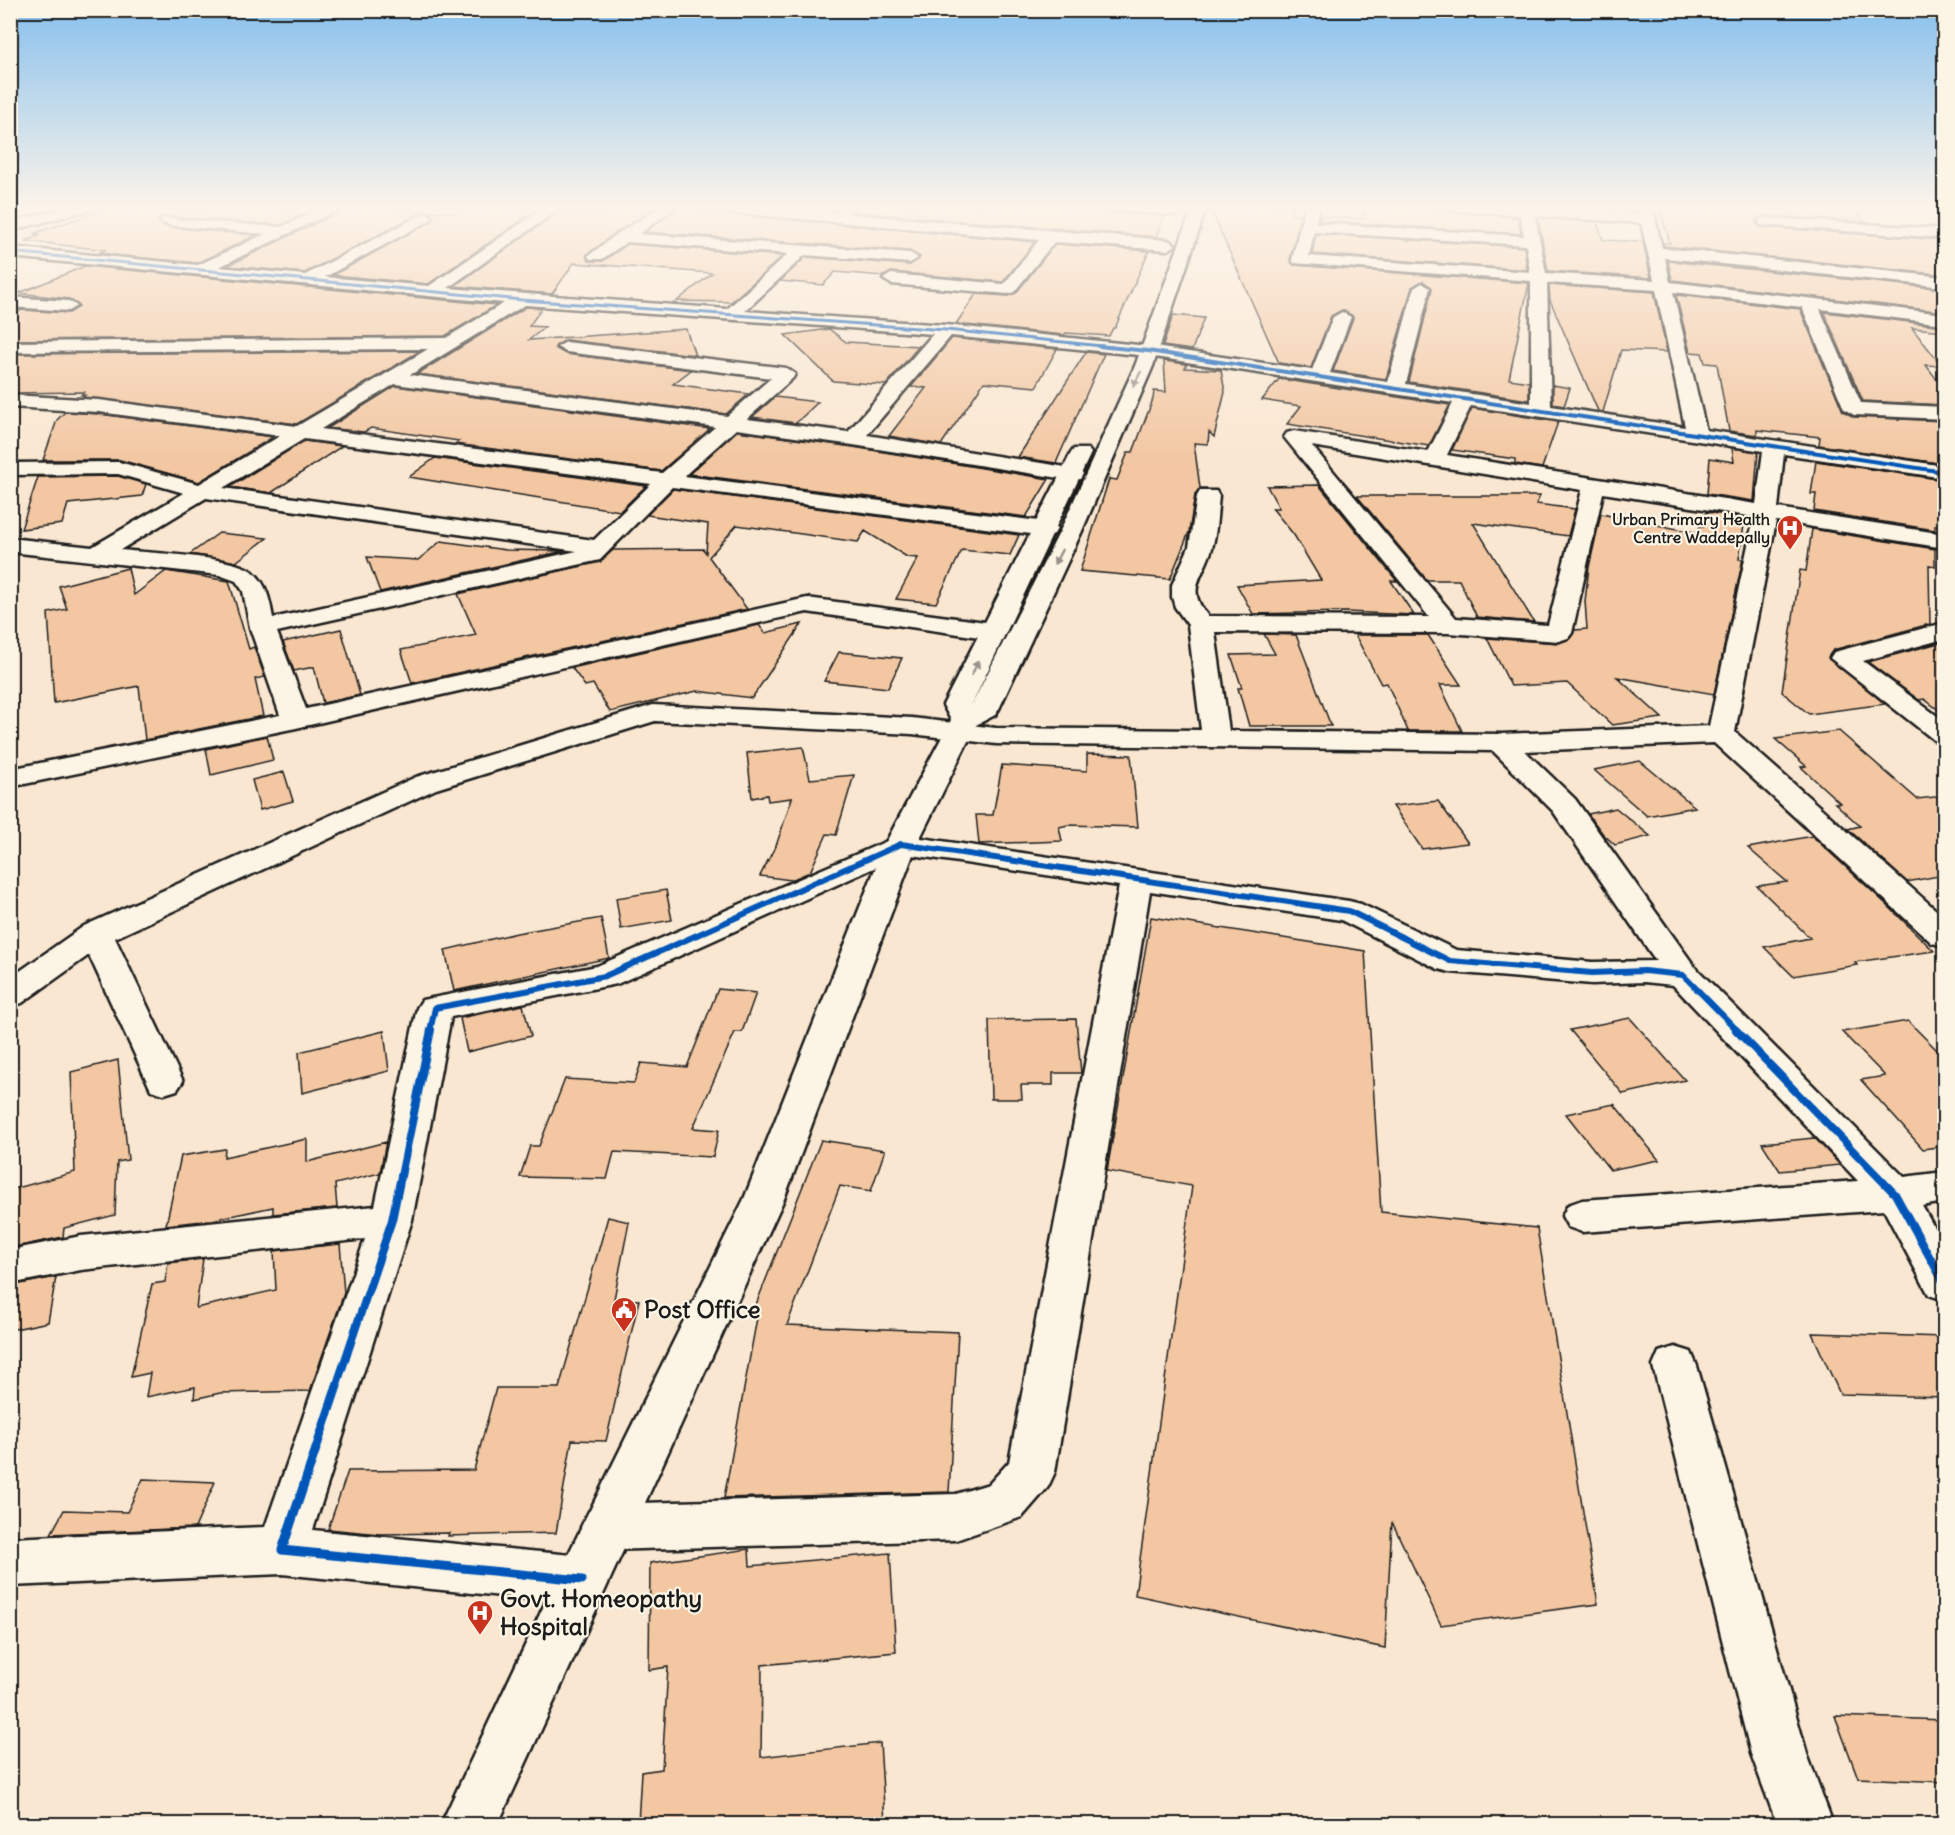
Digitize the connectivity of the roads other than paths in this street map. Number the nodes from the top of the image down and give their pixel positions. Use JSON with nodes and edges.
{"nodes":[{"id":1,"x":439,"y":292,"type":"edge"},
{"id":2,"x":756,"y":292,"type":"edge"},
{"id":3,"x":1152,"y":292,"type":"edge"},
{"id":4,"x":1169,"y":292,"type":"edge"},
{"id":5,"x":1421,"y":292,"type":"edge"},
{"id":6,"x":1539,"y":292,"type":"edge"},
{"id":7,"x":1664,"y":292,"type":"edge"},
{"id":8,"x":1714,"y":292,"type":"edge"},
{"id":9,"x":1931,"y":292,"type":"edge"},
{"id":10,"x":522,"y":300,"type":"junction"},
{"id":11,"x":10,"y":302,"type":"edge"},
{"id":12,"x":1808,"y":302,"type":"junction"},
{"id":13,"x":69,"y":306,"type":"dead end"},
{"id":14,"x":1944,"y":308,"type":"edge"},
{"id":15,"x":732,"y":314,"type":"junction"},
{"id":16,"x":1342,"y":317,"type":"dead end"},
{"id":17,"x":1944,"y":319,"type":"edge"},
{"id":18,"x":946,"y":330,"type":"junction"},
{"id":19,"x":449,"y":343,"type":"junction"},
{"id":20,"x":10,"y":347,"type":"edge"},
{"id":21,"x":566,"y":347,"type":"dead end"},
{"id":22,"x":1148,"y":351,"type":"junction"},
{"id":23,"x":1122,"y":359,"type":"junction"},
{"id":24,"x":1319,"y":377,"type":"junction"},
{"id":25,"x":391,"y":378,"type":"junction"},
{"id":26,"x":1395,"y":389,"type":"junction"},
{"id":27,"x":1465,"y":398,"type":"junction"},
{"id":28,"x":10,"y":401,"type":"edge"},
{"id":29,"x":1542,"y":410,"type":"junction"},
{"id":30,"x":1944,"y":413,"type":"edge"},
{"id":31,"x":733,"y":423,"type":"junction"},
{"id":32,"x":300,"y":432,"type":"junction"},
{"id":33,"x":1697,"y":435,"type":"junction"},
{"id":34,"x":1087,"y":438,"type":"dead end"},
{"id":35,"x":853,"y":439,"type":"junction"},
{"id":36,"x":1774,"y":448,"type":"junction"},
{"id":37,"x":1434,"y":460,"type":"junction"},
{"id":38,"x":10,"y":469,"type":"edge"},
{"id":39,"x":1944,"y":472,"type":"edge"},
{"id":40,"x":1072,"y":474,"type":"junction"},
{"id":41,"x":668,"y":479,"type":"junction"},
{"id":42,"x":1594,"y":485,"type":"junction"},
{"id":43,"x":201,"y":491,"type":"junction"},
{"id":44,"x":1208,"y":496,"type":"dead end"},
{"id":45,"x":1766,"y":512,"type":"junction"},
{"id":46,"x":1046,"y":529,"type":"junction"},
{"id":47,"x":1944,"y":541,"type":"edge"},
{"id":48,"x":10,"y":545,"type":"edge"},
{"id":49,"x":599,"y":547,"type":"junction"},
{"id":50,"x":95,"y":555,"type":"junction"},
{"id":51,"x":1201,"y":624,"type":"junction"},
{"id":52,"x":1448,"y":625,"type":"junction"},
{"id":53,"x":263,"y":628,"type":"junction"},
{"id":54,"x":993,"y":631,"type":"junction"},
{"id":55,"x":1944,"y":631,"type":"edge"},
{"id":56,"x":296,"y":720,"type":"junction"},
{"id":57,"x":962,"y":726,"type":"junction"},
{"id":58,"x":1721,"y":734,"type":"junction"},
{"id":59,"x":1944,"y":734,"type":"edge"},
{"id":60,"x":1216,"y":739,"type":"junction"},
{"id":61,"x":1501,"y":743,"type":"junction"},
{"id":62,"x":10,"y":778,"type":"edge"},
{"id":63,"x":902,"y":844,"type":"junction"},
{"id":64,"x":1136,"y":881,"type":"junction"},
{"id":65,"x":96,"y":934,"type":"junction"},
{"id":66,"x":1944,"y":935,"type":"edge"},
{"id":67,"x":1683,"y":975,"type":"junction"},
{"id":68,"x":10,"y":995,"type":"edge"},
{"id":69,"x":164,"y":1081,"type":"dead end"},
{"id":70,"x":1944,"y":1187,"type":"edge"},
{"id":71,"x":1895,"y":1194,"type":"junction"},
{"id":72,"x":1582,"y":1216,"type":"dead end"},
{"id":73,"x":392,"y":1220,"type":"junction"},
{"id":74,"x":10,"y":1267,"type":"edge"},
{"id":75,"x":1944,"y":1283,"type":"edge"},
{"id":76,"x":1675,"y":1366,"type":"dead end"},
{"id":77,"x":606,"y":1527,"type":"junction"},
{"id":78,"x":282,"y":1550,"type":"junction"},
{"id":79,"x":10,"y":1562,"type":"edge"},
{"id":80,"x":582,"y":1580,"type":"junction"},
{"id":81,"x":469,"y":1824,"type":"edge"},
{"id":82,"x":1805,"y":1824,"type":"edge"}],
"edges":[{"from":1,"to":10,"type":"street"},
{"from":2,"to":15,"type":"street"},
{"from":3,"to":23,"type":"street"},
{"from":4,"to":22,"type":"street"},
{"from":5,"to":26,"type":"street"},
{"from":6,"to":29,"type":"street"},
{"from":7,"to":33,"type":"street"},
{"from":8,"to":12,"type":"street"},
{"from":9,"to":14,"type":"street"},
{"from":10,"to":15,"type":"street"},
{"from":10,"to":19,"type":"street"},
{"from":11,"to":13,"type":"street"},
{"from":12,"to":17,"type":"street"},
{"from":12,"to":30,"type":"street"},
{"from":15,"to":18,"type":"street"},
{"from":16,"to":24,"type":"street"},
{"from":18,"to":23,"type":"street"},
{"from":18,"to":35,"type":"street"},
{"from":19,"to":20,"type":"street"},
{"from":19,"to":25,"type":"street"},
{"from":21,"to":31,"type":"street"},
{"from":22,"to":23,"type":"street"},
{"from":22,"to":24,"type":"street"},
{"from":22,"to":57,"type":"street","one_way":true},
{"from":24,"to":26,"type":"street"},
{"from":25,"to":31,"type":"street"},
{"from":25,"to":32,"type":"street"},
{"from":26,"to":27,"type":"street"},
{"from":27,"to":29,"type":"street"},
{"from":27,"to":37,"type":"street"},
{"from":28,"to":32,"type":"street"},
{"from":29,"to":33,"type":"street"},
{"from":31,"to":35,"type":"street"},
{"from":31,"to":41,"type":"street"},
{"from":32,"to":41,"type":"street"},
{"from":32,"to":43,"type":"street"},
{"from":33,"to":36,"type":"street"},
{"from":34,"to":40,"type":"street"},
{"from":35,"to":40,"type":"street"},
{"from":36,"to":39,"type":"street"},
{"from":36,"to":45,"type":"street"},
{"from":37,"to":42,"type":"street"},
{"from":37,"to":52,"type":"street"},
{"from":38,"to":43,"type":"street"},
{"from":40,"to":46,"type":"street"},
{"from":41,"to":46,"type":"street"},
{"from":41,"to":49,"type":"street"},
{"from":42,"to":45,"type":"street"},
{"from":42,"to":52,"type":"street"},
{"from":43,"to":49,"type":"street"},
{"from":43,"to":50,"type":"street"},
{"from":44,"to":51,"type":"street"},
{"from":45,"to":47,"type":"street"},
{"from":45,"to":58,"type":"street"},
{"from":46,"to":54,"type":"street"},
{"from":48,"to":50,"type":"street"},
{"from":49,"to":53,"type":"street"},
{"from":50,"to":53,"type":"street"},
{"from":51,"to":52,"type":"street"},
{"from":51,"to":60,"type":"street"},
{"from":53,"to":56,"type":"street"},
{"from":54,"to":56,"type":"street"},
{"from":57,"to":54,"type":"street","one_way":true},
{"from":55,"to":59,"type":"street"},
{"from":56,"to":62,"type":"street"},
{"from":57,"to":60,"type":"street"},
{"from":57,"to":63,"type":"street"},
{"from":57,"to":65,"type":"street"},
{"from":58,"to":61,"type":"street"},
{"from":58,"to":66,"type":"street"},
{"from":60,"to":61,"type":"street"},
{"from":61,"to":67,"type":"street"},
{"from":63,"to":64,"type":"street"},
{"from":63,"to":73,"type":"street"},
{"from":63,"to":77,"type":"street"},
{"from":64,"to":67,"type":"street"},
{"from":64,"to":77,"type":"street"},
{"from":65,"to":68,"type":"street"},
{"from":65,"to":69,"type":"street"},
{"from":67,"to":71,"type":"street"},
{"from":70,"to":71,"type":"street"},
{"from":71,"to":72,"type":"street"},
{"from":71,"to":75,"type":"street"},
{"from":73,"to":74,"type":"street"},
{"from":73,"to":78,"type":"street"},
{"from":76,"to":82,"type":"street"},
{"from":77,"to":80,"type":"street"},
{"from":78,"to":79,"type":"street"},
{"from":78,"to":80,"type":"street"},
{"from":80,"to":81,"type":"street"}]}
